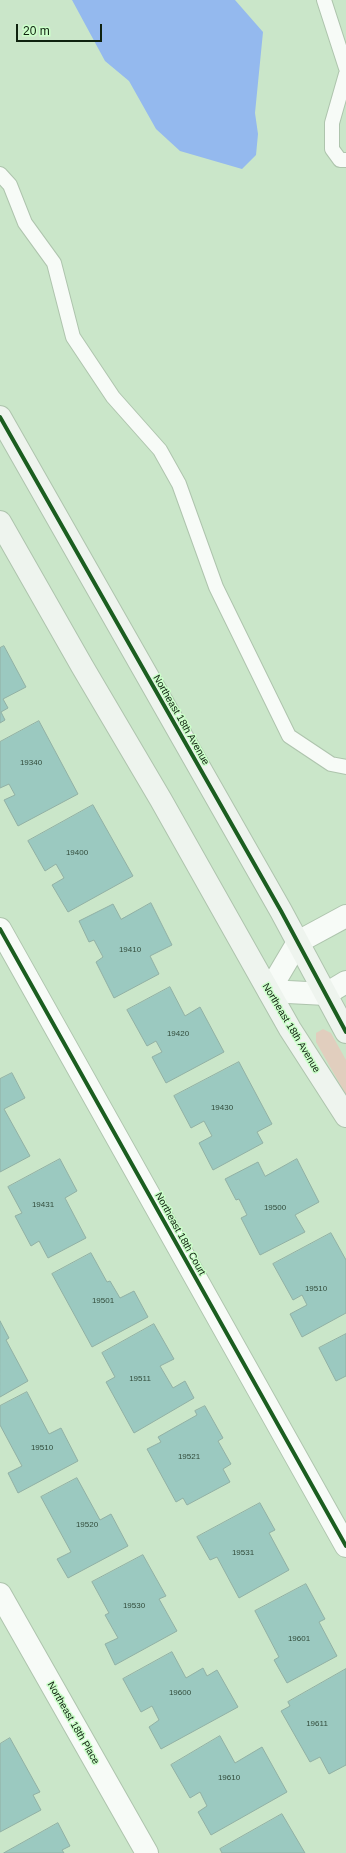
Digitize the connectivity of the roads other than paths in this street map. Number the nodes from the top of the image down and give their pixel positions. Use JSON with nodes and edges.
{"nodes":[{"id":1,"x":324,"y":0,"type":"edge"},
{"id":2,"x":346,"y":68,"type":"edge"},
{"id":3,"x":346,"y":74,"type":"edge"},
{"id":4,"x":346,"y":160,"type":"edge"},
{"id":5,"x":0,"y":174,"type":"edge"},
{"id":6,"x":0,"y":417,"type":"edge"},
{"id":7,"x":0,"y":522,"type":"edge"},
{"id":8,"x":346,"y":767,"type":"edge"},
{"id":9,"x":346,"y":916,"type":"edge"},
{"id":10,"x":0,"y":929,"type":"edge"},
{"id":11,"x":298,"y":942,"type":"junction"},
{"id":12,"x":346,"y":982,"type":"edge"},
{"id":13,"x":269,"y":991,"type":"junction"},
{"id":14,"x":326,"y":994,"type":"junction"},
{"id":15,"x":346,"y":1032,"type":"edge"},
{"id":16,"x":346,"y":1116,"type":"edge"},
{"id":17,"x":346,"y":1546,"type":"edge"},
{"id":18,"x":0,"y":1594,"type":"edge"},
{"id":19,"x":147,"y":1853,"type":"edge"}],
"edges":[{"from":1,"to":2,"type":"lane"},
{"from":3,"to":4,"type":"lane"},
{"from":5,"to":8,"type":"lane"},
{"from":6,"to":11,"type":"street","name":"Northeast 18th Avenue"},
{"from":7,"to":13,"type":"street","name":"Northeast 18th Avenue"},
{"from":9,"to":11,"type":"street"},
{"from":10,"to":17,"type":"street","name":"Northeast 18th Court"},
{"from":11,"to":13,"type":"street"},
{"from":11,"to":14,"type":"street","name":"Northeast 18th Avenue"},
{"from":12,"to":14,"type":"street"},
{"from":13,"to":14,"type":"street"},
{"from":13,"to":16,"type":"street","name":"Northeast 18th Avenue"},
{"from":14,"to":15,"type":"street","name":"Northeast 18th Avenue"},
{"from":18,"to":19,"type":"street","name":"Northeast 18th Place"}]}
